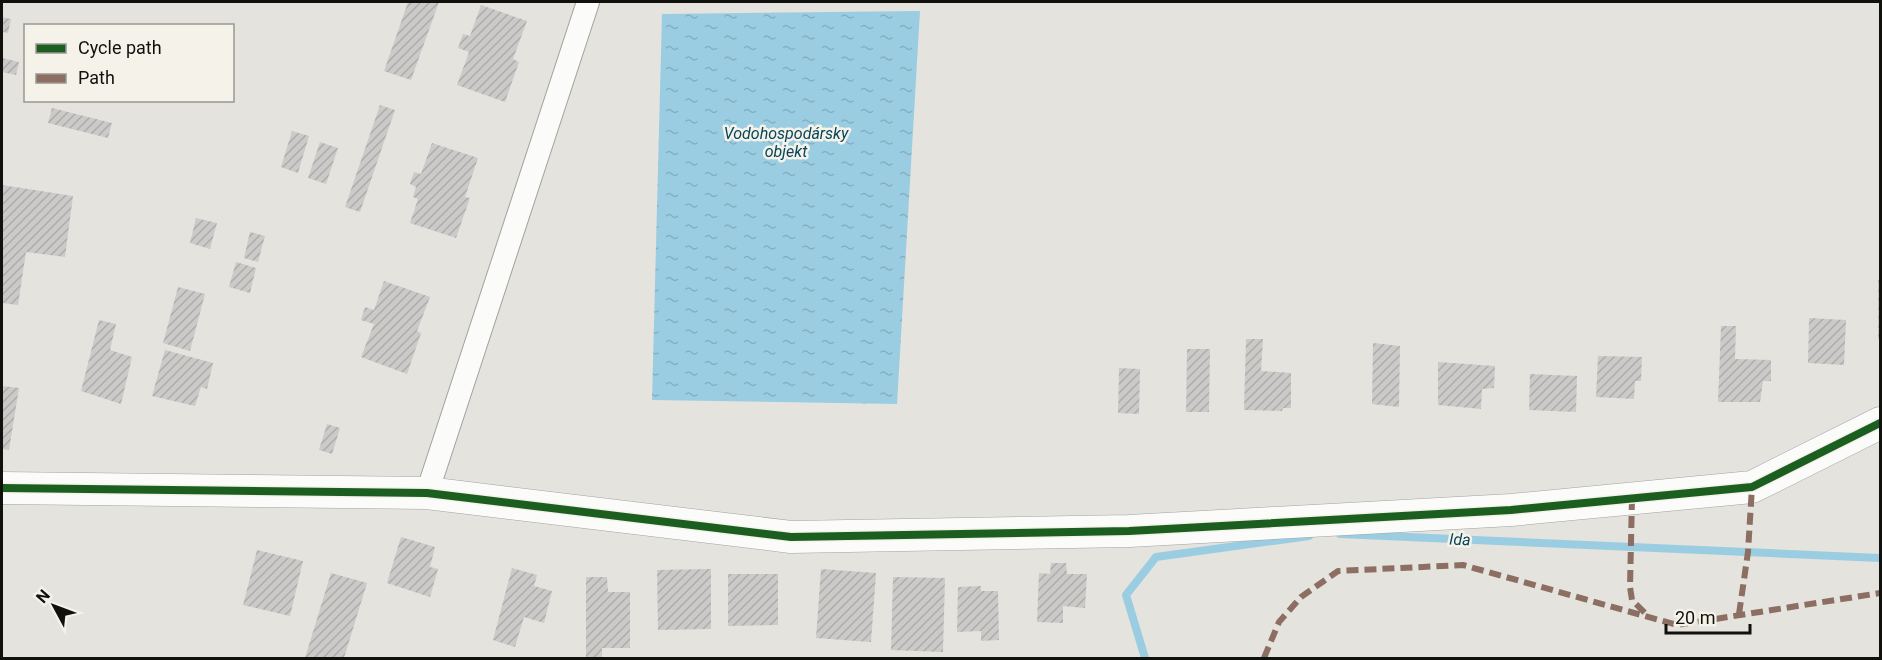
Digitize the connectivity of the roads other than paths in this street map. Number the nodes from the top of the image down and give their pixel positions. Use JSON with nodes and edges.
{"nodes":[{"id":1,"x":588,"y":2,"type":"edge"},
{"id":2,"x":1881,"y":423,"type":"edge"},
{"id":3,"x":2,"y":488,"type":"edge"},
{"id":4,"x":427,"y":492,"type":"junction"}],
"edges":[{"from":1,"to":4,"type":"street"},
{"from":2,"to":4,"type":"street"},
{"from":3,"to":4,"type":"street"}]}
